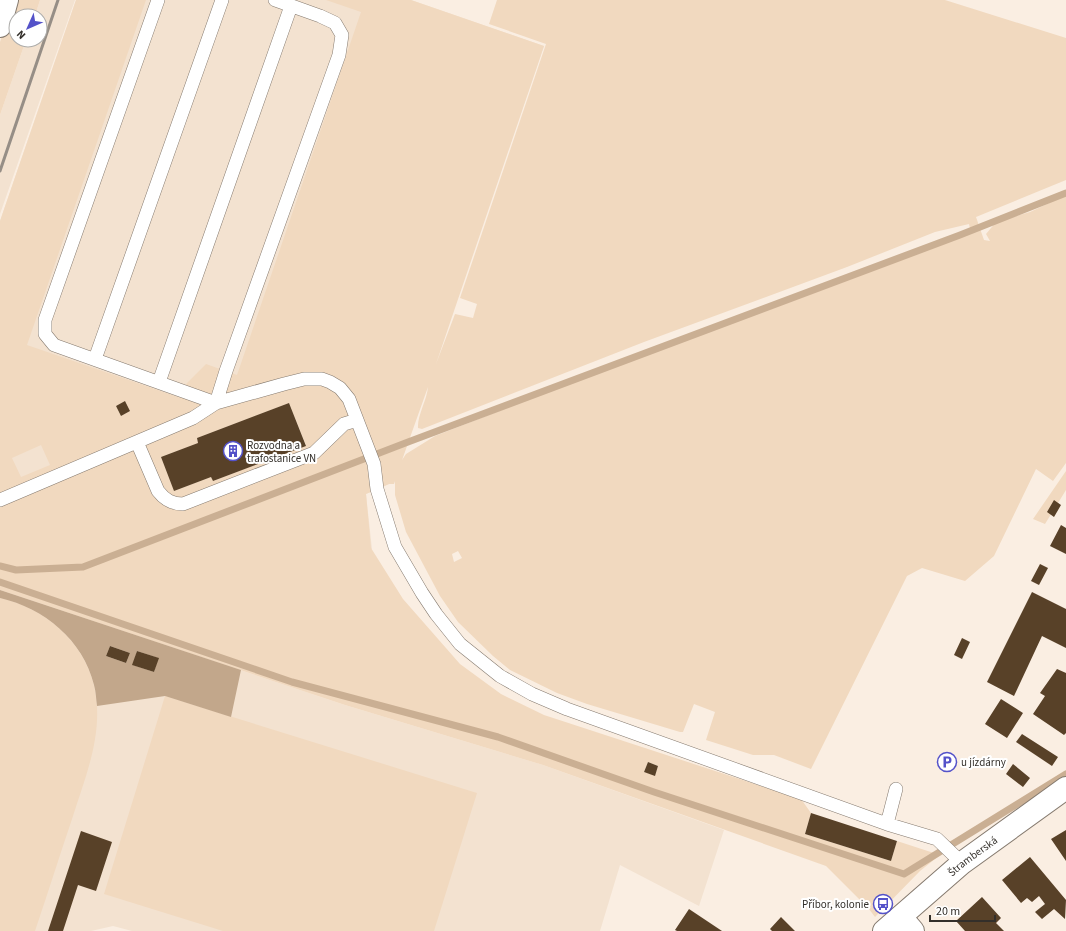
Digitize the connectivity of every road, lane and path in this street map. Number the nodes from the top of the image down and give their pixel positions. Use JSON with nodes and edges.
{"nodes":[{"id":1,"x":8,"y":0,"type":"edge"},
{"id":2,"x":158,"y":0,"type":"edge"},
{"id":3,"x":222,"y":0,"type":"edge"},
{"id":4,"x":275,"y":0,"type":"edge"},
{"id":5,"x":291,"y":6,"type":"junction"},
{"id":6,"x":0,"y":26,"type":"edge"},
{"id":7,"x":95,"y":359,"type":"junction"},
{"id":8,"x":159,"y":382,"type":"junction"},
{"id":9,"x":216,"y":404,"type":"junction"},
{"id":10,"x":357,"y":420,"type":"junction"},
{"id":11,"x":137,"y":442,"type":"junction"},
{"id":12,"x":0,"y":500,"type":"edge"},
{"id":13,"x":1066,"y":788,"type":"edge"},
{"id":14,"x":896,"y":789,"type":"dead end"},
{"id":15,"x":887,"y":824,"type":"junction"},
{"id":16,"x":962,"y":863,"type":"junction"},
{"id":17,"x":907,"y":924,"type":"edge"},
{"id":18,"x":884,"y":931,"type":"edge"}],
"edges":[{"from":1,"to":6,"type":"street"},
{"from":2,"to":7,"type":"lane"},
{"from":3,"to":7,"type":"lane"},
{"from":4,"to":5,"type":"lane"},
{"from":5,"to":8,"type":"lane"},
{"from":5,"to":9,"type":"lane"},
{"from":7,"to":8,"type":"lane"},
{"from":8,"to":9,"type":"lane"},
{"from":9,"to":10,"type":"lane"},
{"from":9,"to":11,"type":"lane"},
{"from":10,"to":11,"type":"lane"},
{"from":10,"to":15,"type":"lane"},
{"from":11,"to":12,"type":"lane"},
{"from":13,"to":16,"type":"street","name":"Štramberská"},
{"from":14,"to":15,"type":"lane"},
{"from":15,"to":16,"type":"lane"},
{"from":16,"to":17,"type":"street","name":"Štramberská"},
{"from":17,"to":18,"type":"street","name":"Štramberská"}]}
